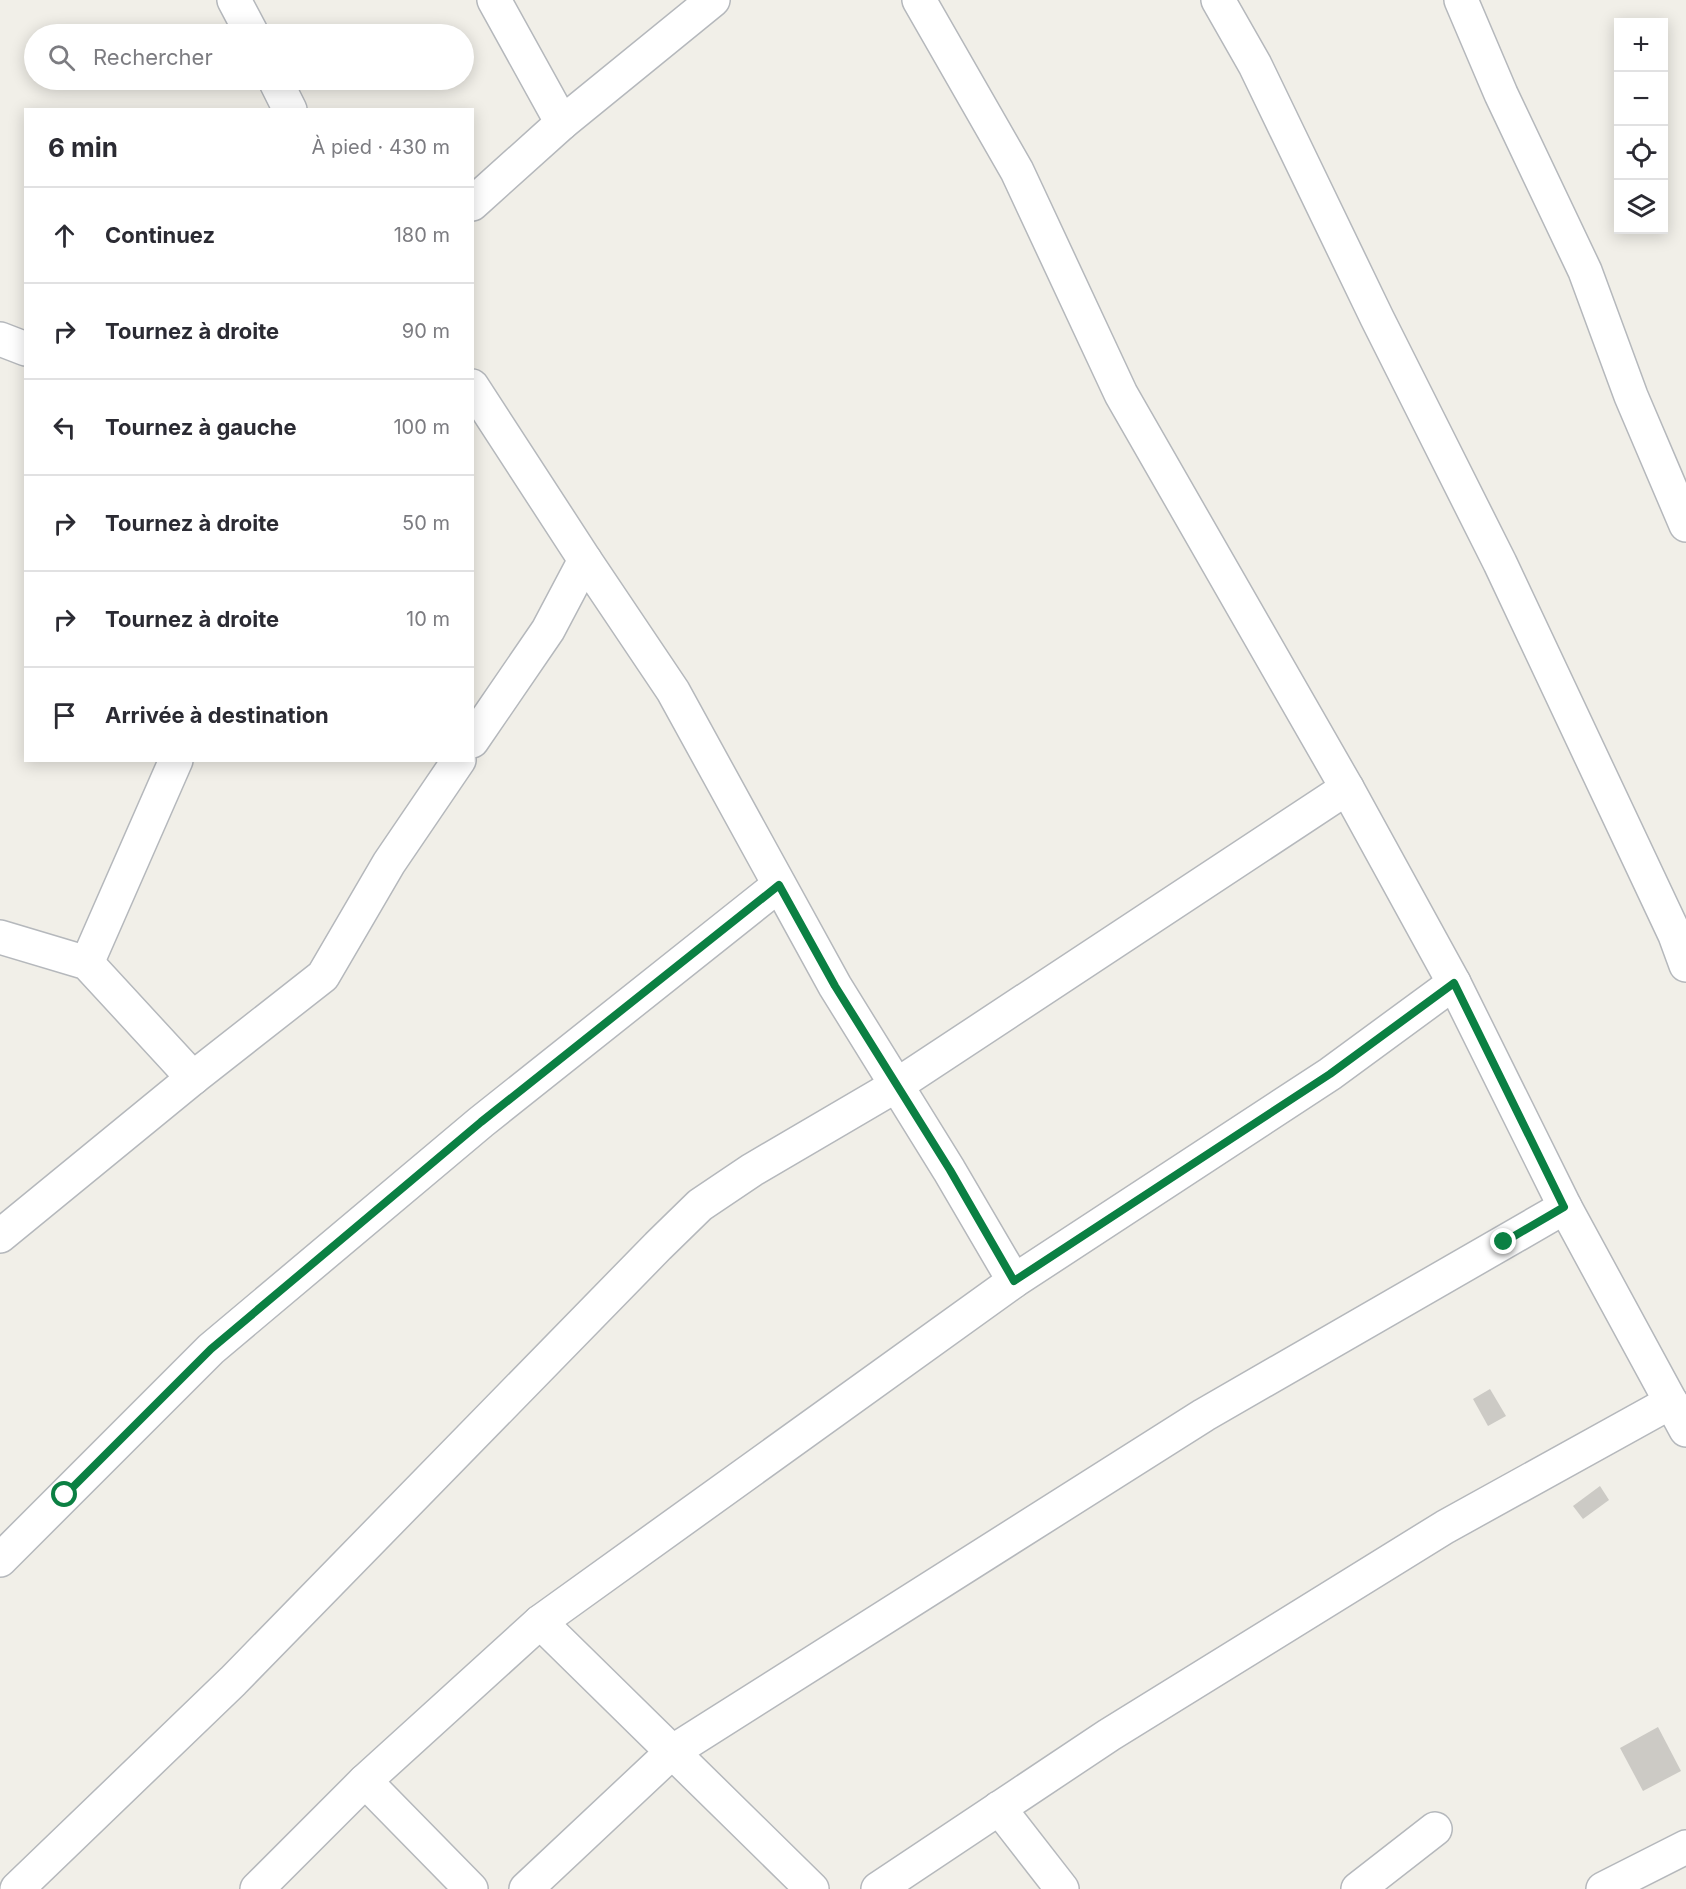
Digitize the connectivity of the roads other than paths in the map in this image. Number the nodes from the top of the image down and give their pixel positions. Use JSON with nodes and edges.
{"nodes":[{"id":1,"x":234,"y":0,"type":"edge"},
{"id":2,"x":494,"y":0,"type":"edge"},
{"id":3,"x":713,"y":0,"type":"edge"},
{"id":4,"x":919,"y":0,"type":"edge"},
{"id":5,"x":1218,"y":0,"type":"edge"},
{"id":6,"x":1461,"y":0,"type":"edge"},
{"id":7,"x":247,"y":24,"type":"edge"},
{"id":8,"x":280,"y":90,"type":"edge"},
{"id":9,"x":289,"y":108,"type":"edge"},
{"id":10,"x":562,"y":123,"type":"junction"},
{"id":11,"x":474,"y":202,"type":"edge"},
{"id":12,"x":0,"y":339,"type":"edge"},
{"id":13,"x":24,"y":348,"type":"edge"},
{"id":14,"x":474,"y":390,"type":"edge"},
{"id":15,"x":1686,"y":525,"type":"edge"},
{"id":16,"x":585,"y":560,"type":"junction"},
{"id":17,"x":474,"y":738,"type":"edge"},
{"id":18,"x":175,"y":762,"type":"edge"},
{"id":19,"x":458,"y":762,"type":"edge"},
{"id":20,"x":1347,"y":788,"type":"junction"},
{"id":21,"x":779,"y":885,"type":"junction"},
{"id":22,"x":0,"y":937,"type":"edge"},
{"id":23,"x":87,"y":963,"type":"junction"},
{"id":24,"x":1686,"y":965,"type":"edge"},
{"id":25,"x":1454,"y":983,"type":"junction"},
{"id":26,"x":193,"y":1078,"type":"junction"},
{"id":27,"x":897,"y":1085,"type":"junction"},
{"id":28,"x":1564,"y":1207,"type":"junction"},
{"id":29,"x":0,"y":1236,"type":"edge"},
{"id":30,"x":1014,"y":1281,"type":"junction"},
{"id":31,"x":1678,"y":1416,"type":"edge"},
{"id":32,"x":0,"y":1560,"type":"edge"},
{"id":33,"x":540,"y":1622,"type":"junction"},
{"id":34,"x":672,"y":1752,"type":"junction"},
{"id":35,"x":365,"y":1781,"type":"junction"},
{"id":36,"x":999,"y":1808,"type":"junction"},
{"id":37,"x":1435,"y":1830,"type":"dead end"},
{"id":38,"x":1686,"y":1847,"type":"edge"},
{"id":39,"x":17,"y":1889,"type":"edge"},
{"id":40,"x":257,"y":1889,"type":"edge"},
{"id":41,"x":471,"y":1889,"type":"edge"},
{"id":42,"x":526,"y":1889,"type":"edge"},
{"id":43,"x":812,"y":1889,"type":"edge"},
{"id":44,"x":878,"y":1889,"type":"edge"},
{"id":45,"x":1062,"y":1889,"type":"edge"},
{"id":46,"x":1358,"y":1889,"type":"edge"},
{"id":47,"x":1603,"y":1889,"type":"edge"}],
"edges":[{"from":1,"to":7,"type":"street"},
{"from":2,"to":10,"type":"street"},
{"from":3,"to":10,"type":"street"},
{"from":4,"to":20,"type":"street"},
{"from":5,"to":24,"type":"street"},
{"from":6,"to":15,"type":"street"},
{"from":8,"to":9,"type":"street"},
{"from":10,"to":11,"type":"street"},
{"from":12,"to":13,"type":"street"},
{"from":14,"to":16,"type":"street"},
{"from":16,"to":17,"type":"street"},
{"from":16,"to":21,"type":"street"},
{"from":18,"to":23,"type":"street"},
{"from":19,"to":26,"type":"street"},
{"from":20,"to":25,"type":"street"},
{"from":20,"to":27,"type":"street"},
{"from":21,"to":27,"type":"street"},
{"from":21,"to":32,"type":"street"},
{"from":22,"to":23,"type":"street"},
{"from":23,"to":26,"type":"street"},
{"from":25,"to":28,"type":"street"},
{"from":25,"to":30,"type":"street"},
{"from":26,"to":29,"type":"street"},
{"from":27,"to":30,"type":"street"},
{"from":27,"to":39,"type":"street"},
{"from":28,"to":31,"type":"street"},
{"from":28,"to":34,"type":"street"},
{"from":30,"to":33,"type":"street"},
{"from":31,"to":36,"type":"street"},
{"from":33,"to":34,"type":"street"},
{"from":33,"to":35,"type":"street"},
{"from":34,"to":42,"type":"street"},
{"from":34,"to":43,"type":"street"},
{"from":35,"to":40,"type":"street"},
{"from":35,"to":41,"type":"street"},
{"from":36,"to":44,"type":"street"},
{"from":36,"to":45,"type":"street"},
{"from":37,"to":46,"type":"street"},
{"from":38,"to":47,"type":"street"}]}
